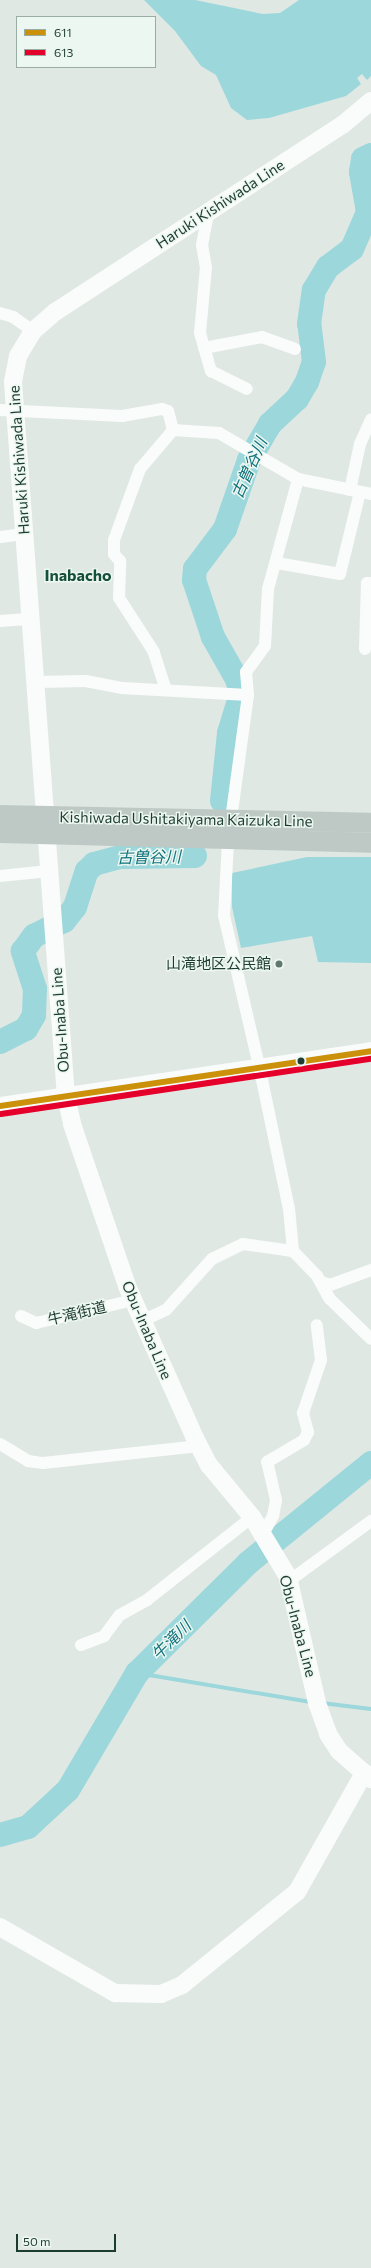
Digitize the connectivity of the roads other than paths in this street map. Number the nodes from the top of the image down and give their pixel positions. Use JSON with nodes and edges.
{"nodes":[{"id":1,"x":371,"y":101,"type":"edge"},
{"id":2,"x":208,"y":214,"type":"junction"},
{"id":3,"x":0,"y":313,"type":"edge"},
{"id":4,"x":33,"y":331,"type":"junction"},
{"id":5,"x":204,"y":348,"type":"junction"},
{"id":6,"x":295,"y":349,"type":"dead end"},
{"id":7,"x":247,"y":389,"type":"dead end"},
{"id":8,"x":7,"y":410,"type":"edge"},
{"id":9,"x":371,"y":419,"type":"edge"},
{"id":10,"x":173,"y":430,"type":"junction"},
{"id":11,"x":298,"y":480,"type":"junction"},
{"id":12,"x":360,"y":492,"type":"edge"},
{"id":13,"x":24,"y":534,"type":"junction"},
{"id":14,"x":0,"y":537,"type":"edge"},
{"id":15,"x":277,"y":563,"type":"junction"},
{"id":16,"x":371,"y":583,"type":"edge"},
{"id":17,"x":31,"y":619,"type":"junction"},
{"id":18,"x":0,"y":621,"type":"edge"},
{"id":19,"x":365,"y":649,"type":"dead end"},
{"id":20,"x":36,"y":682,"type":"junction"},
{"id":21,"x":166,"y":690,"type":"junction"},
{"id":22,"x":248,"y":695,"type":"junction"},
{"id":23,"x":0,"y":815,"type":"edge"},
{"id":24,"x":231,"y":819,"type":"junction"},
{"id":25,"x":371,"y":823,"type":"edge"},
{"id":26,"x":45,"y":825,"type":"junction"},
{"id":27,"x":0,"y":833,"type":"edge"},
{"id":28,"x":228,"y":842,"type":"junction"},
{"id":29,"x":371,"y":843,"type":"edge"},
{"id":30,"x":49,"y":871,"type":"junction"},
{"id":31,"x":0,"y":876,"type":"edge"},
{"id":32,"x":371,"y":1051,"type":"edge"},
{"id":33,"x":259,"y":1066,"type":"junction"},
{"id":34,"x":66,"y":1097,"type":"junction"},
{"id":35,"x":0,"y":1106,"type":"edge"},
{"id":36,"x":293,"y":1251,"type":"junction"},
{"id":37,"x":371,"y":1270,"type":"edge"},
{"id":38,"x":321,"y":1282,"type":"junction"},
{"id":39,"x":133,"y":1300,"type":"junction"},
{"id":40,"x":21,"y":1316,"type":"dead end"},
{"id":41,"x":142,"y":1321,"type":"junction"},
{"id":42,"x":317,"y":1325,"type":"dead end"},
{"id":43,"x":371,"y":1339,"type":"edge"},
{"id":44,"x":0,"y":1444,"type":"edge"},
{"id":45,"x":199,"y":1446,"type":"junction"},
{"id":46,"x":252,"y":1517,"type":"junction"},
{"id":47,"x":371,"y":1521,"type":"edge"},
{"id":48,"x":263,"y":1534,"type":"junction"},
{"id":49,"x":288,"y":1579,"type":"junction"},
{"id":50,"x":81,"y":1645,"type":"dead end"},
{"id":51,"x":367,"y":1776,"type":"edge"},
{"id":52,"x":0,"y":1927,"type":"edge"}],
"edges":[{"from":1,"to":2,"type":"street","name":"Haruki Kishiwada Line"},
{"from":2,"to":4,"type":"street","name":"Haruki Kishiwada Line"},
{"from":2,"to":5,"type":"street"},
{"from":3,"to":4,"type":"street"},
{"from":4,"to":8,"type":"street","name":"Haruki Kishiwada Line"},
{"from":5,"to":6,"type":"street"},
{"from":5,"to":7,"type":"street"},
{"from":8,"to":10,"type":"street"},
{"from":8,"to":13,"type":"street","name":"Haruki Kishiwada Line"},
{"from":9,"to":12,"type":"street"},
{"from":10,"to":11,"type":"street"},
{"from":10,"to":21,"type":"street"},
{"from":11,"to":12,"type":"street"},
{"from":11,"to":15,"type":"street"},
{"from":12,"to":15,"type":"street"},
{"from":13,"to":14,"type":"street"},
{"from":13,"to":17,"type":"street","name":"Haruki Kishiwada Line"},
{"from":15,"to":22,"type":"street"},
{"from":16,"to":19,"type":"street"},
{"from":17,"to":18,"type":"street"},
{"from":17,"to":20,"type":"street","name":"Haruki Kishiwada Line"},
{"from":20,"to":21,"type":"street"},
{"from":20,"to":26,"type":"street","name":"Haruki Kishiwada Line"},
{"from":21,"to":22,"type":"street"},
{"from":22,"to":24,"type":"street"},
{"from":23,"to":26,"type":"main road","name":"Kishiwada Ushitakiyama Kaizuka Line"},
{"from":24,"to":25,"type":"main road","name":"Kishiwada Ushitakiyama Kaizuka Line"},
{"from":24,"to":26,"type":"main road","name":"Kishiwada Ushitakiyama Kaizuka Line"},
{"from":24,"to":28,"type":"street"},
{"from":26,"to":27,"type":"main road","name":"Kishiwada Ushitakiyama Kaizuka Line"},
{"from":26,"to":28,"type":"main road","name":"Kishiwada Ushitakiyama Kaizuka Line"},
{"from":26,"to":30,"type":"street","name":"Obu-Inaba Line"},
{"from":28,"to":29,"type":"main road","name":"Kishiwada Ushitakiyama Kaizuka Line"},
{"from":28,"to":33,"type":"street"},
{"from":30,"to":31,"type":"street"},
{"from":30,"to":34,"type":"street","name":"Obu-Inaba Line"},
{"from":32,"to":33,"type":"street"},
{"from":33,"to":34,"type":"street"},
{"from":33,"to":36,"type":"street"},
{"from":34,"to":35,"type":"street"},
{"from":34,"to":39,"type":"street","name":"Obu-Inaba Line"},
{"from":36,"to":38,"type":"street"},
{"from":36,"to":41,"type":"street"},
{"from":37,"to":38,"type":"street"},
{"from":38,"to":43,"type":"street"},
{"from":39,"to":40,"type":"street","name":"牛滝街道"},
{"from":39,"to":41,"type":"street","name":"Obu-Inaba Line"},
{"from":41,"to":45,"type":"street","name":"Obu-Inaba Line"},
{"from":42,"to":48,"type":"street"},
{"from":44,"to":45,"type":"street"},
{"from":45,"to":46,"type":"street","name":"Obu-Inaba Line"},
{"from":46,"to":48,"type":"street","name":"Obu-Inaba Line"},
{"from":46,"to":50,"type":"street"},
{"from":47,"to":49,"type":"street"},
{"from":48,"to":49,"type":"street","name":"Obu-Inaba Line"},
{"from":49,"to":51,"type":"street","name":"Obu-Inaba Line"},
{"from":51,"to":52,"type":"street"}]}
